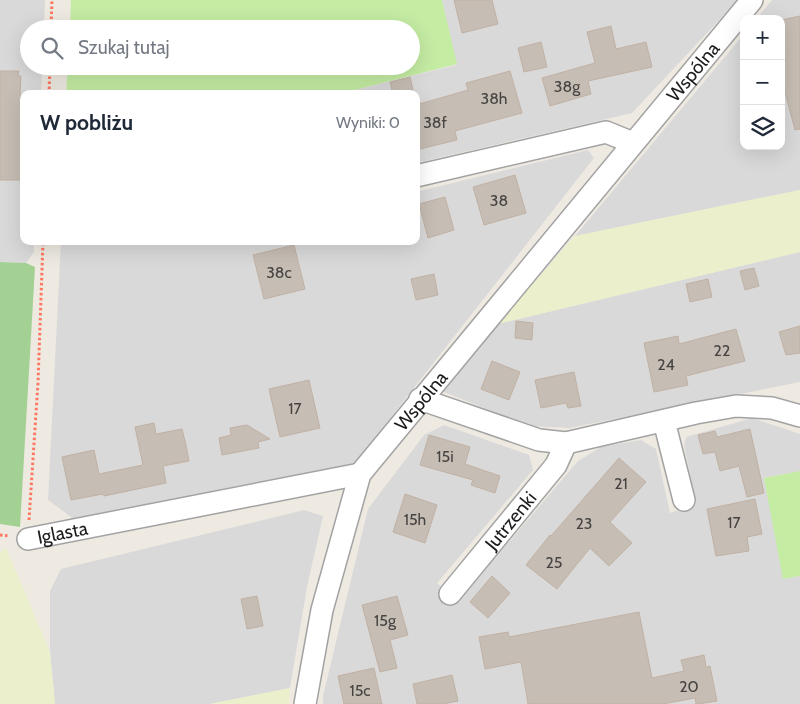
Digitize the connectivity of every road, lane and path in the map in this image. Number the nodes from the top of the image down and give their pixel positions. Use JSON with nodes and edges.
{"nodes":[{"id":1,"x":52,"y":0,"type":"edge"},
{"id":2,"x":752,"y":0,"type":"edge"},
{"id":3,"x":51,"y":20,"type":"edge"},
{"id":4,"x":50,"y":75,"type":"edge"},
{"id":5,"x":49,"y":90,"type":"edge"},
{"id":6,"x":633,"y":143,"type":"junction"},
{"id":7,"x":420,"y":175,"type":"edge"},
{"id":8,"x":43,"y":245,"type":"edge"},
{"id":9,"x":420,"y":400,"type":"junction"},
{"id":10,"x":800,"y":416,"type":"edge"},
{"id":11,"x":664,"y":421,"type":"junction"},
{"id":12,"x":566,"y":443,"type":"junction"},
{"id":13,"x":360,"y":474,"type":"junction"},
{"id":14,"x":684,"y":500,"type":"dead end"},
{"id":15,"x":28,"y":538,"type":"joint"},
{"id":16,"x":450,"y":594,"type":"dead end"},
{"id":17,"x":305,"y":704,"type":"edge"}],
"edges":[{"from":1,"to":3,"type":"path"},
{"from":2,"to":6,"type":"street","name":"Wspólna"},
{"from":4,"to":5,"type":"path"},
{"from":6,"to":7,"type":"street"},
{"from":6,"to":9,"type":"street","name":"Wspólna"},
{"from":8,"to":15,"type":"path","name":"Iglasta"},
{"from":9,"to":12,"type":"street"},
{"from":9,"to":13,"type":"street","name":"Wspólna"},
{"from":10,"to":11,"type":"street"},
{"from":11,"to":12,"type":"street"},
{"from":11,"to":14,"type":"street"},
{"from":12,"to":16,"type":"street","name":"Jutrzenki"},
{"from":13,"to":15,"type":"street","name":"Iglasta"},
{"from":13,"to":17,"type":"street","name":"Wspólna"}]}
